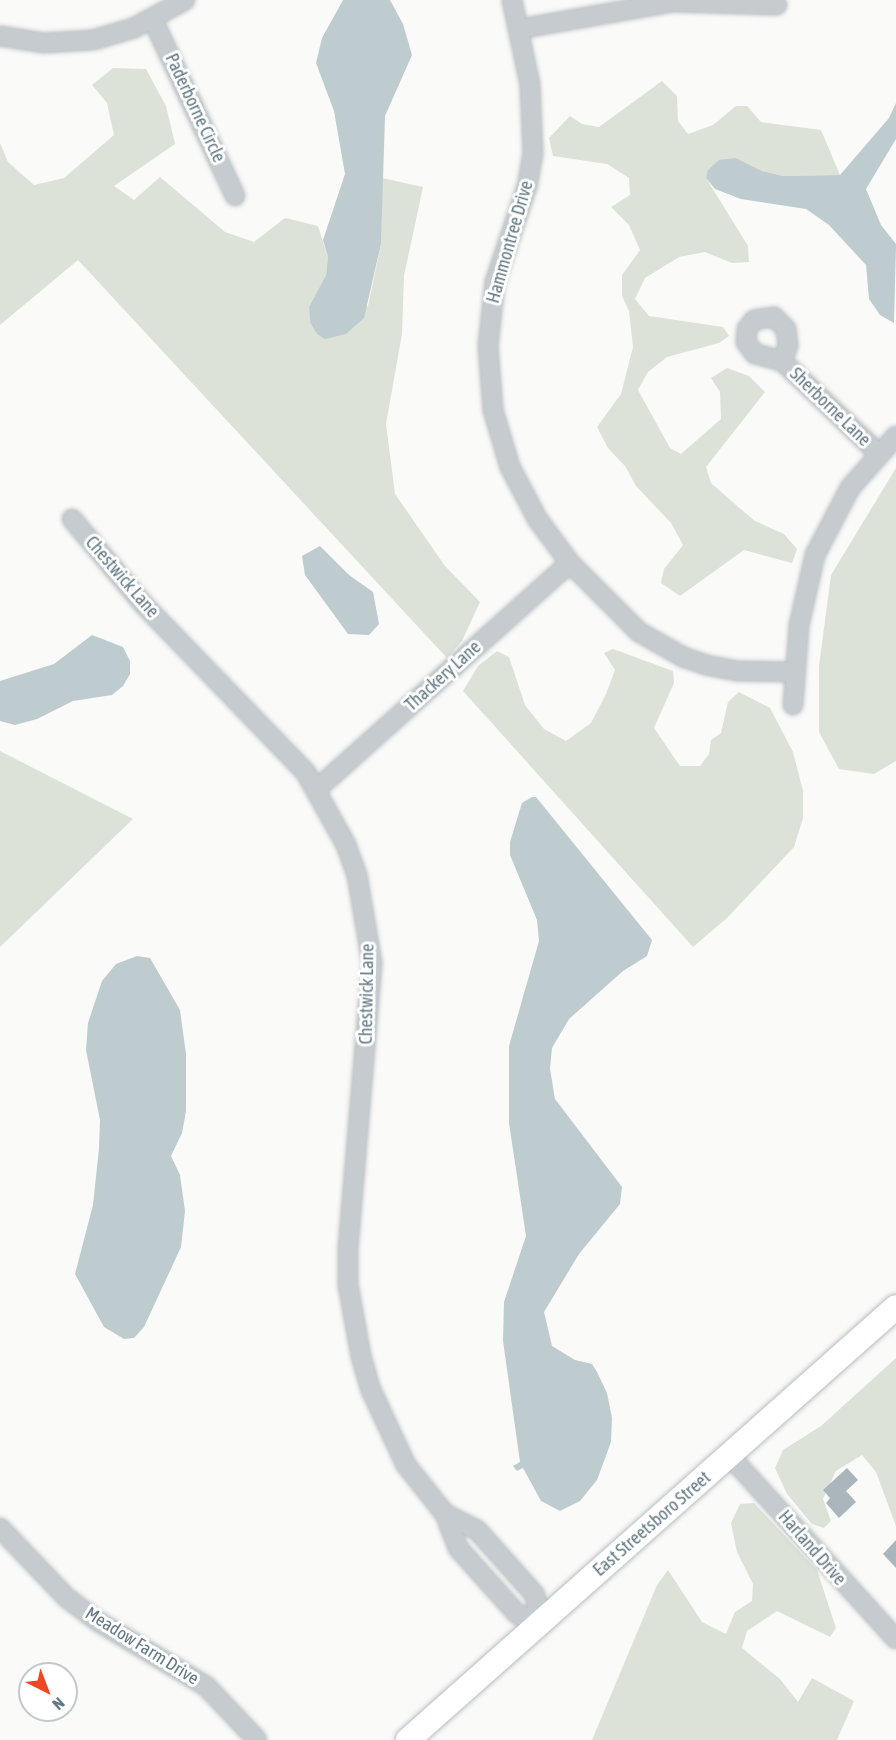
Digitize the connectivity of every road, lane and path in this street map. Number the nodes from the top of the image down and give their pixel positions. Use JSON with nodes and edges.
{"nodes":[{"id":1,"x":185,"y":0,"type":"edge"},
{"id":2,"x":512,"y":0,"type":"edge"},
{"id":3,"x":622,"y":4,"type":"edge"},
{"id":4,"x":777,"y":5,"type":"dead end"},
{"id":5,"x":153,"y":20,"type":"junction"},
{"id":6,"x":519,"y":29,"type":"junction"},
{"id":7,"x":0,"y":36,"type":"edge"},
{"id":8,"x":235,"y":196,"type":"dead end"},
{"id":9,"x":782,"y":361,"type":"dead end"},
{"id":10,"x":896,"y":436,"type":"edge"},
{"id":11,"x":878,"y":453,"type":"junction"},
{"id":12,"x":72,"y":519,"type":"dead end"},
{"id":13,"x":570,"y":563,"type":"junction"},
{"id":14,"x":795,"y":672,"type":"junction"},
{"id":15,"x":793,"y":705,"type":"dead end"},
{"id":16,"x":317,"y":789,"type":"junction"},
{"id":17,"x":896,"y":1307,"type":"edge"},
{"id":18,"x":729,"y":1455,"type":"junction"},
{"id":19,"x":445,"y":1514,"type":"junction"},
{"id":20,"x":0,"y":1528,"type":"edge"},
{"id":21,"x":541,"y":1622,"type":"junction"},
{"id":22,"x":896,"y":1639,"type":"edge"},
{"id":23,"x":257,"y":1740,"type":"edge"},
{"id":24,"x":408,"y":1740,"type":"edge"}],
"edges":[{"from":1,"to":5,"type":"street"},
{"from":2,"to":6,"type":"street","name":"Hammontree Drive"},
{"from":3,"to":4,"type":"street"},
{"from":3,"to":6,"type":"street"},
{"from":5,"to":7,"type":"street"},
{"from":5,"to":8,"type":"street","name":"Paderborne Circle"},
{"from":6,"to":13,"type":"street","name":"Hammontree Drive"},
{"from":9,"to":11,"type":"street","name":"Sherborne Lane"},
{"from":10,"to":11,"type":"street"},
{"from":11,"to":14,"type":"street"},
{"from":12,"to":16,"type":"street","name":"Chestwick Lane"},
{"from":13,"to":14,"type":"street","name":"Hammontree Drive"},
{"from":13,"to":16,"type":"street","name":"Thackery Lane"},
{"from":14,"to":15,"type":"street"},
{"from":16,"to":19,"type":"street","name":"Chestwick Lane"},
{"from":17,"to":18,"type":"main road","name":"East Streetsboro Street"},
{"from":18,"to":21,"type":"main road","name":"East Streetsboro Street"},
{"from":18,"to":22,"type":"street","name":"Harland Drive"},
{"from":19,"to":21,"type":"street","name":"Chestwick Lane"},
{"from":19,"to":21,"type":"street","name":"Chestwick Lane"},
{"from":20,"to":23,"type":"street","name":"Meadow Farm Drive"},
{"from":21,"to":24,"type":"main road","name":"East Streetsboro Street"}]}
